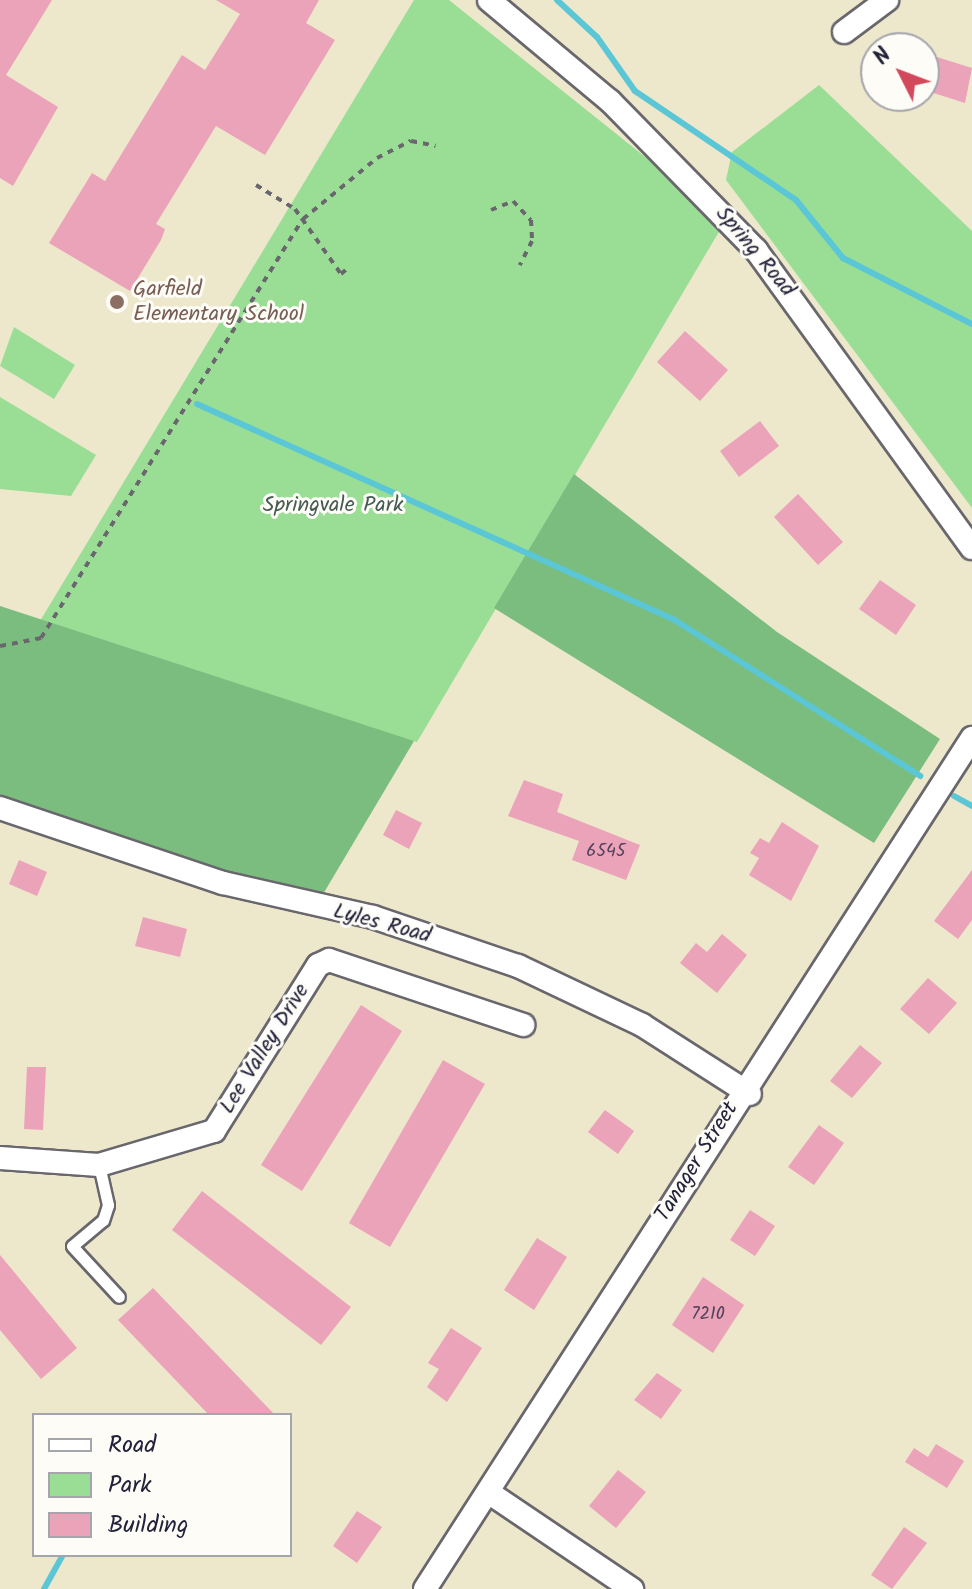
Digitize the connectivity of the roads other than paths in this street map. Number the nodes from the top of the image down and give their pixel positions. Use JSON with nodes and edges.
{"nodes":[{"id":1,"x":489,"y":0,"type":"edge"},
{"id":2,"x":887,"y":0,"type":"edge"},
{"id":3,"x":844,"y":32,"type":"dead end"},
{"id":4,"x":972,"y":548,"type":"edge"},
{"id":5,"x":972,"y":738,"type":"edge"},
{"id":6,"x":0,"y":808,"type":"edge"},
{"id":7,"x":523,"y":1025,"type":"dead end"},
{"id":8,"x":747,"y":1092,"type":"junction"},
{"id":9,"x":0,"y":1158,"type":"edge"},
{"id":10,"x":99,"y":1165,"type":"junction"},
{"id":11,"x":119,"y":1297,"type":"dead end"},
{"id":12,"x":488,"y":1492,"type":"junction"},
{"id":13,"x":425,"y":1589,"type":"edge"},
{"id":14,"x":632,"y":1589,"type":"edge"}],
"edges":[{"from":1,"to":4,"type":"street","name":"Spring Road"},
{"from":2,"to":3,"type":"street"},
{"from":5,"to":8,"type":"street","name":"Tanager Street"},
{"from":6,"to":8,"type":"street","name":"Lyles Road"},
{"from":7,"to":10,"type":"street","name":"Lee Valley Drive"},
{"from":8,"to":12,"type":"street","name":"Tanager Street"},
{"from":9,"to":10,"type":"street","name":"Lee Valley Drive"},
{"from":10,"to":11,"type":"lane"},
{"from":12,"to":13,"type":"street","name":"Tanager Street"},
{"from":12,"to":14,"type":"street"}]}
